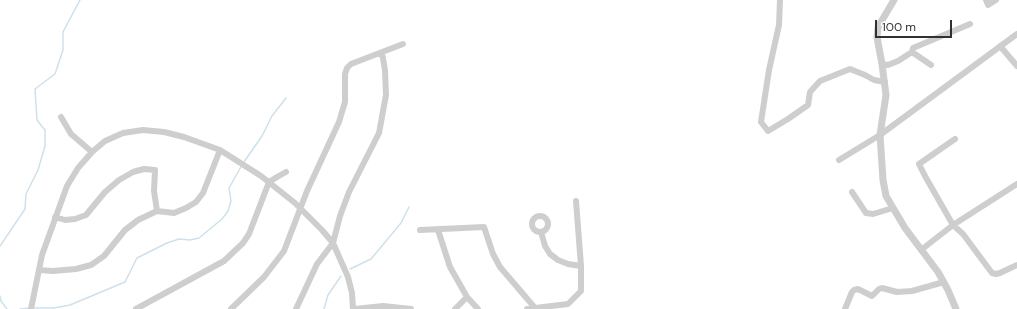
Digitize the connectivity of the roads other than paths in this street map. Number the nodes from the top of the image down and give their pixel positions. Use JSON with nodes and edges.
{"nodes":[{"id":1,"x":780,"y":0,"type":"edge"},
{"id":2,"x":894,"y":0,"type":"edge"},
{"id":3,"x":986,"y":0,"type":"edge"},
{"id":4,"x":996,"y":0,"type":"edge"},
{"id":5,"x":970,"y":24,"type":"dead end"},
{"id":6,"x":1017,"y":34,"type":"edge"},
{"id":7,"x":404,"y":44,"type":"dead end"},
{"id":8,"x":1000,"y":46,"type":"junction"},
{"id":9,"x":382,"y":52,"type":"junction"},
{"id":10,"x":912,"y":52,"type":"junction"},
{"id":11,"x":882,"y":64,"type":"junction"},
{"id":12,"x":931,"y":65,"type":"dead end"},
{"id":13,"x":1017,"y":66,"type":"edge"},
{"id":14,"x":885,"y":82,"type":"junction"},
{"id":15,"x":62,"y":117,"type":"dead end"},
{"id":16,"x":880,"y":135,"type":"junction"},
{"id":17,"x":955,"y":139,"type":"dead end"},
{"id":18,"x":220,"y":150,"type":"junction"},
{"id":19,"x":92,"y":152,"type":"junction"},
{"id":20,"x":839,"y":160,"type":"dead end"},
{"id":21,"x":286,"y":172,"type":"dead end"},
{"id":22,"x":269,"y":182,"type":"junction"},
{"id":23,"x":1017,"y":184,"type":"edge"},
{"id":24,"x":852,"y":192,"type":"dead end"},
{"id":25,"x":576,"y":201,"type":"dead end"},
{"id":26,"x":301,"y":208,"type":"junction"},
{"id":27,"x":893,"y":208,"type":"junction"},
{"id":28,"x":157,"y":211,"type":"junction"},
{"id":29,"x":56,"y":217,"type":"junction"},
{"id":30,"x":953,"y":225,"type":"junction"},
{"id":31,"x":420,"y":230,"type":"dead end"},
{"id":32,"x":438,"y":230,"type":"junction"},
{"id":33,"x":541,"y":232,"type":"dead end"},
{"id":34,"x":332,"y":244,"type":"junction"},
{"id":35,"x":921,"y":250,"type":"junction"},
{"id":36,"x":1017,"y":265,"type":"edge"},
{"id":37,"x":581,"y":266,"type":"junction"},
{"id":38,"x":39,"y":270,"type":"junction"},
{"id":39,"x":944,"y":282,"type":"junction"},
{"id":40,"x":467,"y":297,"type":"junction"},
{"id":41,"x":235,"y":308,"type":"edge"},
{"id":42,"x":535,"y":308,"type":"junction"},
{"id":43,"x":31,"y":309,"type":"edge"},
{"id":44,"x":136,"y":309,"type":"edge"},
{"id":45,"x":296,"y":309,"type":"edge"},
{"id":46,"x":354,"y":309,"type":"edge"},
{"id":47,"x":412,"y":309,"type":"edge"},
{"id":48,"x":455,"y":309,"type":"edge"},
{"id":49,"x":478,"y":309,"type":"edge"},
{"id":50,"x":526,"y":309,"type":"edge"},
{"id":51,"x":845,"y":309,"type":"edge"},
{"id":52,"x":956,"y":309,"type":"edge"}],
"edges":[{"from":1,"to":14,"type":"street"},
{"from":2,"to":11,"type":"street"},
{"from":3,"to":4,"type":"street"},
{"from":5,"to":10,"type":"street"},
{"from":6,"to":8,"type":"street"},
{"from":7,"to":9,"type":"street"},
{"from":8,"to":13,"type":"street"},
{"from":8,"to":16,"type":"street"},
{"from":9,"to":26,"type":"street"},
{"from":9,"to":34,"type":"street"},
{"from":10,"to":11,"type":"street"},
{"from":10,"to":12,"type":"street"},
{"from":11,"to":14,"type":"street"},
{"from":14,"to":16,"type":"street"},
{"from":15,"to":19,"type":"street"},
{"from":16,"to":20,"type":"street"},
{"from":16,"to":27,"type":"street"},
{"from":17,"to":30,"type":"street"},
{"from":18,"to":19,"type":"street"},
{"from":18,"to":22,"type":"street"},
{"from":18,"to":28,"type":"street"},
{"from":19,"to":29,"type":"street"},
{"from":21,"to":22,"type":"street"},
{"from":22,"to":26,"type":"street"},
{"from":22,"to":44,"type":"street"},
{"from":23,"to":30,"type":"street"},
{"from":24,"to":27,"type":"street"},
{"from":25,"to":37,"type":"street"},
{"from":26,"to":34,"type":"street"},
{"from":26,"to":41,"type":"street"},
{"from":27,"to":35,"type":"street"},
{"from":28,"to":29,"type":"street"},
{"from":28,"to":38,"type":"street"},
{"from":29,"to":38,"type":"street"},
{"from":30,"to":35,"type":"street"},
{"from":30,"to":36,"type":"street"},
{"from":31,"to":32,"type":"street"},
{"from":32,"to":40,"type":"street"},
{"from":32,"to":42,"type":"street"},
{"from":33,"to":37,"type":"street"},
{"from":34,"to":45,"type":"street"},
{"from":34,"to":46,"type":"street"},
{"from":35,"to":39,"type":"street"},
{"from":37,"to":42,"type":"street"},
{"from":38,"to":43,"type":"street"},
{"from":39,"to":51,"type":"street"},
{"from":39,"to":52,"type":"street"},
{"from":40,"to":48,"type":"street"},
{"from":40,"to":49,"type":"street"},
{"from":42,"to":50,"type":"street"},
{"from":46,"to":47,"type":"street"}]}
